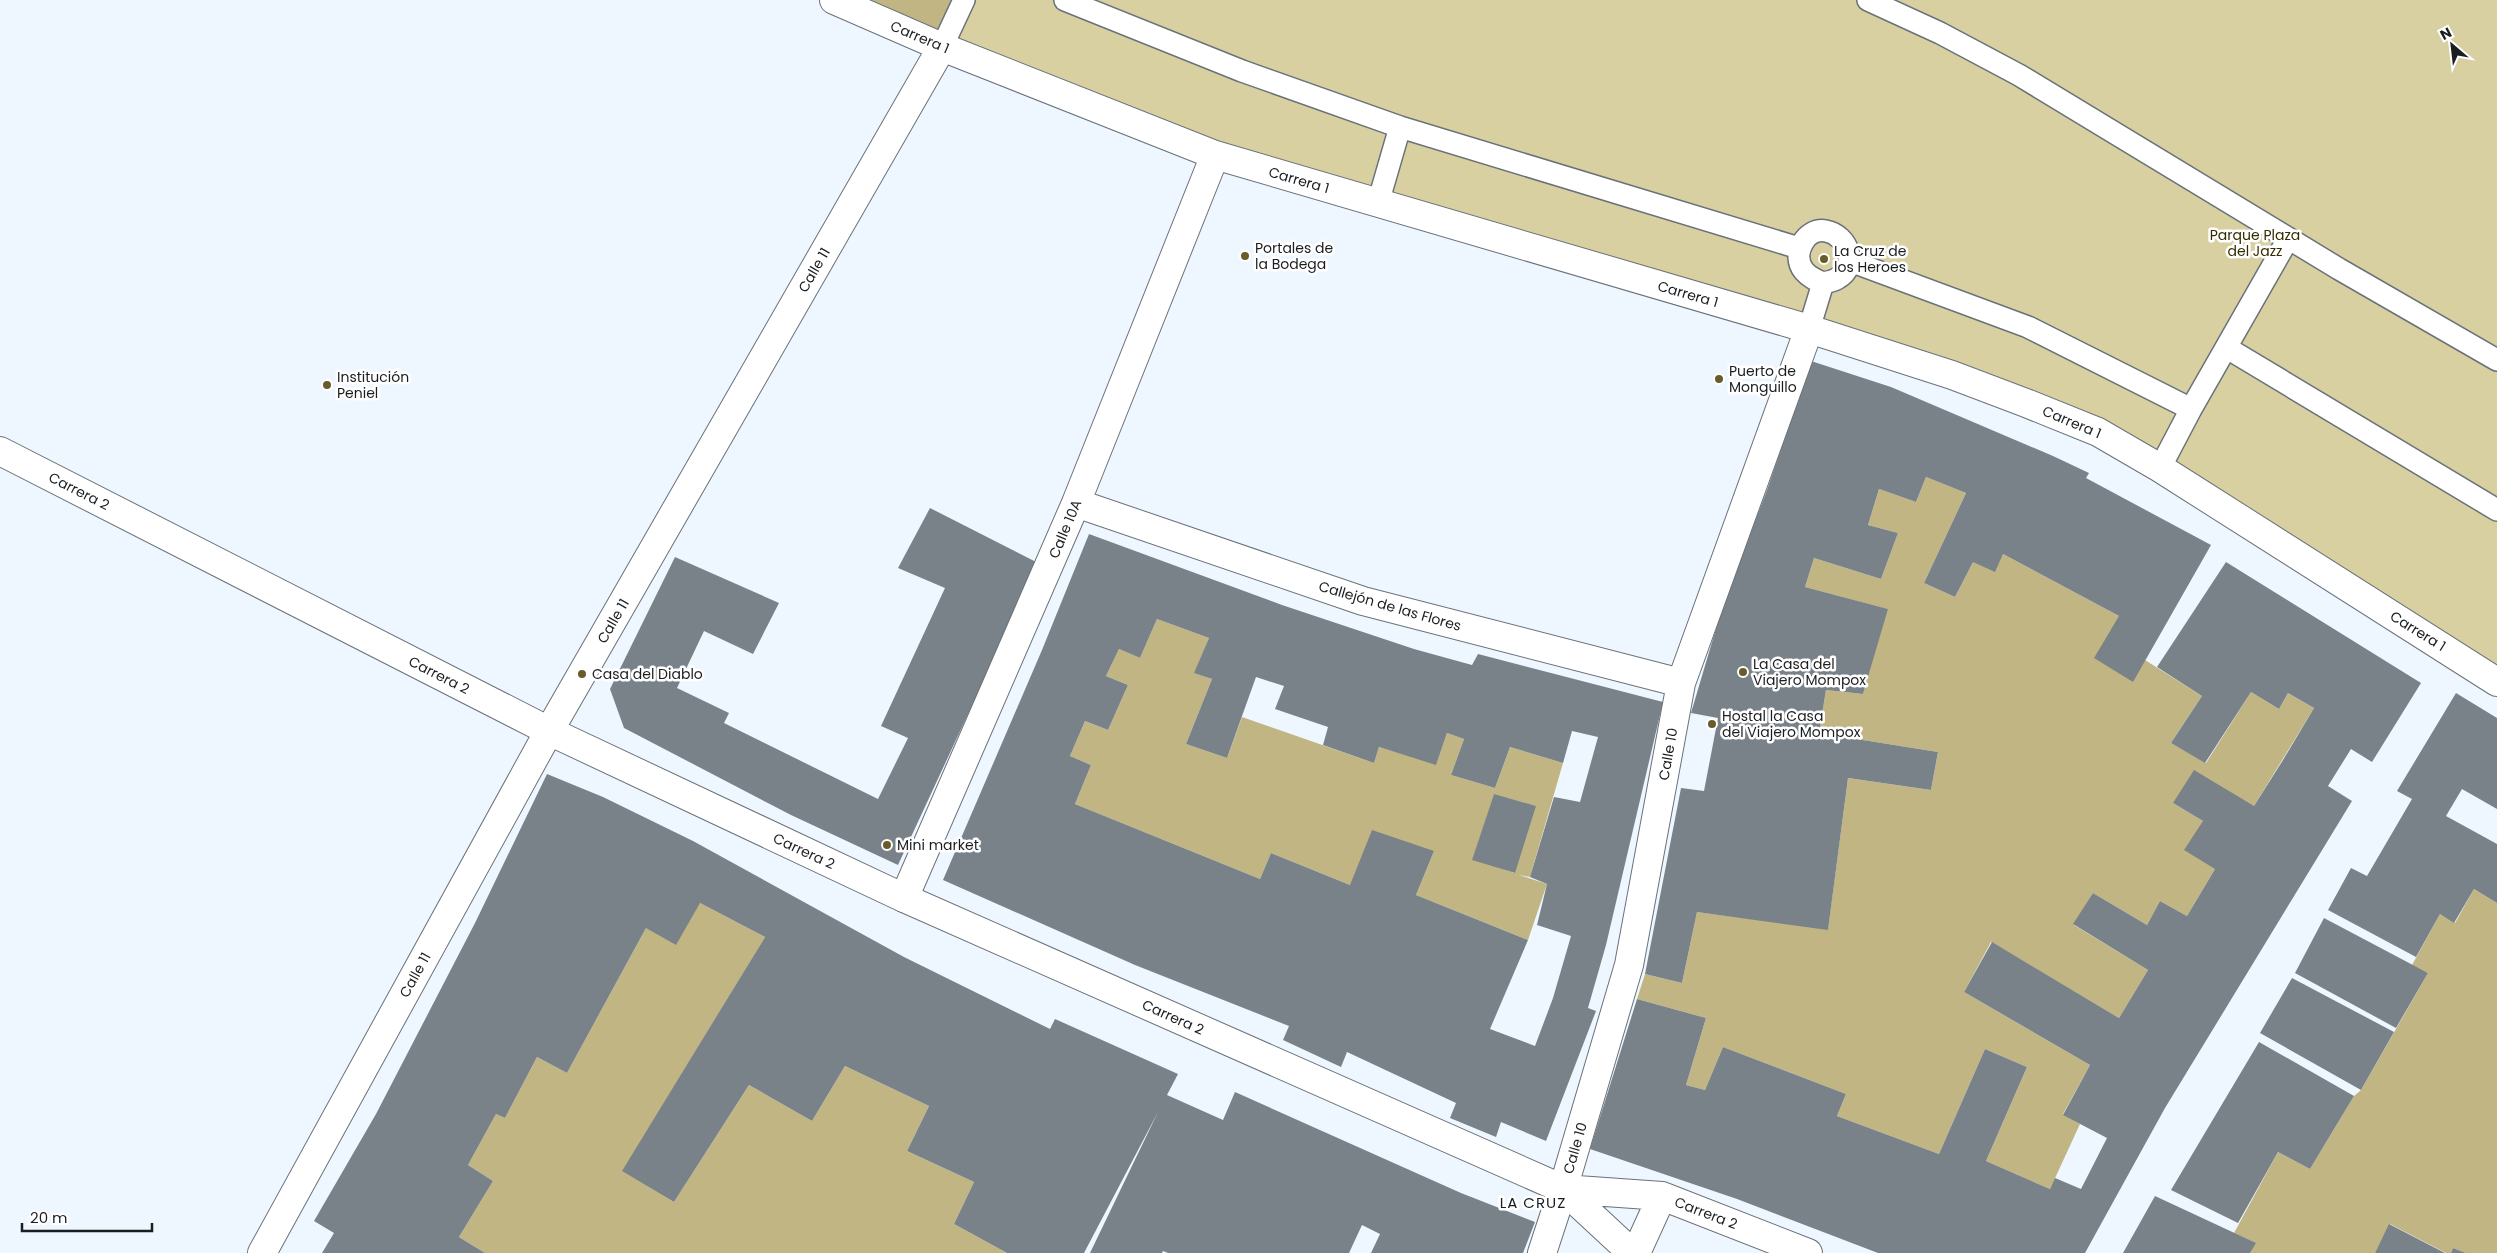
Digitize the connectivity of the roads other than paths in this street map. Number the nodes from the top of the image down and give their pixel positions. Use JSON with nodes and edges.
{"nodes":[{"id":1,"x":834,"y":0,"type":"edge"},
{"id":2,"x":964,"y":0,"type":"edge"},
{"id":3,"x":1065,"y":0,"type":"edge"},
{"id":4,"x":1868,"y":0,"type":"edge"},
{"id":5,"x":942,"y":47,"type":"junction"},
{"id":6,"x":1400,"y":127,"type":"junction"},
{"id":7,"x":1215,"y":155,"type":"junction"},
{"id":8,"x":1378,"y":203,"type":"junction"},
{"id":9,"x":2288,"y":239,"type":"junction"},
{"id":10,"x":1799,"y":248,"type":"junction"},
{"id":11,"x":1850,"y":261,"type":"junction"},
{"id":12,"x":1823,"y":283,"type":"junction"},
{"id":13,"x":1809,"y":329,"type":"junction"},
{"id":14,"x":2227,"y":348,"type":"junction"},
{"id":15,"x":2497,"y":360,"type":"edge"},
{"id":16,"x":2191,"y":409,"type":"junction"},
{"id":17,"x":0,"y":451,"type":"edge"},
{"id":18,"x":2160,"y":468,"type":"junction"},
{"id":19,"x":1076,"y":503,"type":"junction"},
{"id":20,"x":2497,"y":510,"type":"edge"},
{"id":21,"x":2497,"y":682,"type":"edge"},
{"id":22,"x":1681,"y":683,"type":"junction"},
{"id":23,"x":550,"y":731,"type":"junction"},
{"id":24,"x":904,"y":898,"type":"junction"},
{"id":25,"x":1563,"y":1189,"type":"junction"},
{"id":26,"x":1662,"y":1196,"type":"junction"},
{"id":27,"x":262,"y":1253,"type":"edge"},
{"id":28,"x":1542,"y":1253,"type":"edge"},
{"id":29,"x":1632,"y":1253,"type":"edge"},
{"id":30,"x":1636,"y":1253,"type":"edge"},
{"id":31,"x":1808,"y":1253,"type":"edge"}],
"edges":[{"from":1,"to":5,"type":"street","name":"Carrera 1"},
{"from":2,"to":5,"type":"lane"},
{"from":3,"to":6,"type":"lane"},
{"from":4,"to":9,"type":"lane"},
{"from":5,"to":7,"type":"street","name":"Carrera 1"},
{"from":5,"to":23,"type":"street","name":"Calle 11"},
{"from":6,"to":8,"type":"lane"},
{"from":6,"to":10,"type":"lane"},
{"from":7,"to":8,"type":"street","name":"Carrera 1"},
{"from":7,"to":19,"type":"street","name":"Calle 10A"},
{"from":8,"to":13,"type":"street","name":"Carrera 1"},
{"from":9,"to":14,"type":"lane"},
{"from":9,"to":15,"type":"lane"},
{"from":10,"to":11,"type":"lane"},
{"from":10,"to":12,"type":"lane"},
{"from":11,"to":12,"type":"lane"},
{"from":11,"to":16,"type":"lane"},
{"from":12,"to":13,"type":"lane"},
{"from":13,"to":18,"type":"street","name":"Carrera 1"},
{"from":13,"to":22,"type":"street","name":"Calle 10"},
{"from":14,"to":16,"type":"lane"},
{"from":14,"to":20,"type":"lane"},
{"from":16,"to":18,"type":"lane"},
{"from":17,"to":23,"type":"street","name":"Carrera 2"},
{"from":18,"to":21,"type":"street","name":"Carrera 1"},
{"from":19,"to":22,"type":"street","name":"Callejón de las Flores"},
{"from":19,"to":24,"type":"street","name":"Calle 10A"},
{"from":22,"to":25,"type":"street","name":"Calle 10"},
{"from":23,"to":24,"type":"street","name":"Carrera 2"},
{"from":23,"to":27,"type":"street","name":"Calle 11"},
{"from":24,"to":25,"type":"street","name":"Carrera 2"},
{"from":25,"to":26,"type":"street"},
{"from":25,"to":28,"type":"street"},
{"from":25,"to":29,"type":"street"},
{"from":26,"to":30,"type":"street","name":"Carrera 2"},
{"from":26,"to":31,"type":"street","name":"Carrera 2"}]}
